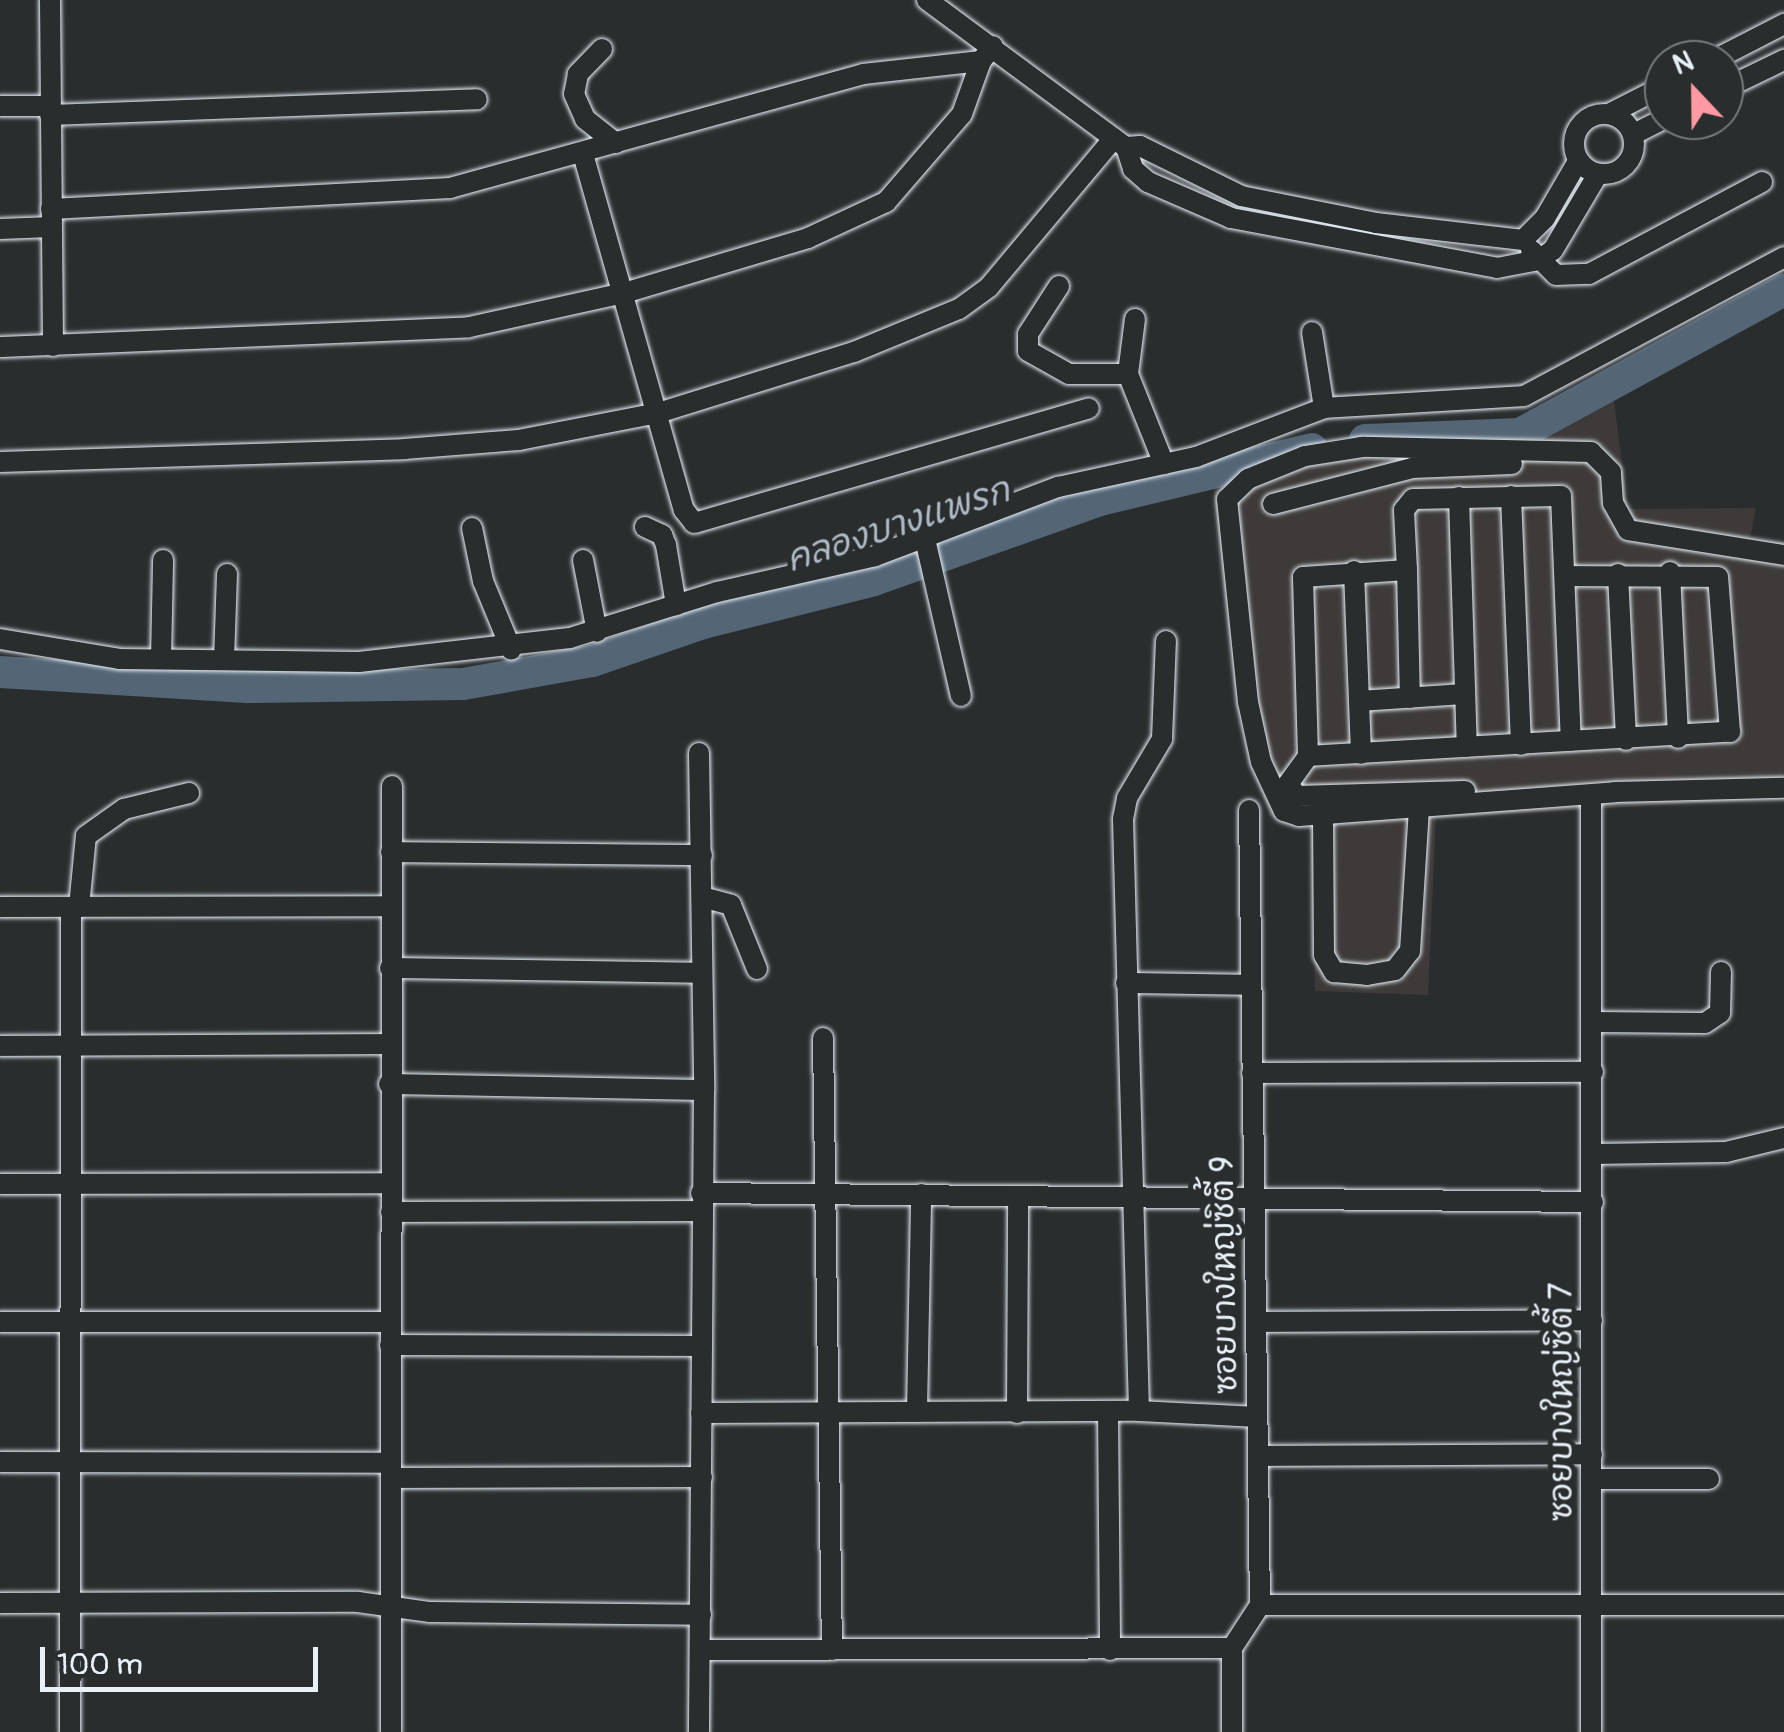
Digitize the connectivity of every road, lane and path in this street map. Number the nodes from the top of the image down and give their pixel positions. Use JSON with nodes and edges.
{"nodes":[{"id":1,"x":50,"y":0,"type":"edge"},
{"id":2,"x":927,"y":0,"type":"edge"},
{"id":3,"x":1784,"y":24,"type":"edge"},
{"id":4,"x":1744,"y":45,"type":"edge"},
{"id":5,"x":602,"y":48,"type":"dead end"},
{"id":6,"x":987,"y":54,"type":"junction"},
{"id":7,"x":1784,"y":60,"type":"edge"},
{"id":8,"x":1744,"y":80,"type":"edge"},
{"id":9,"x":1644,"y":96,"type":"edge"},
{"id":10,"x":476,"y":99,"type":"dead end"},
{"id":11,"x":0,"y":106,"type":"edge"},
{"id":12,"x":50,"y":111,"type":"junction"},
{"id":13,"x":1610,"y":113,"type":"junction"},
{"id":14,"x":1644,"y":129,"type":"edge"},
{"id":15,"x":1634,"y":134,"type":"junction"},
{"id":16,"x":1120,"y":142,"type":"junction"},
{"id":17,"x":616,"y":143,"type":"junction"},
{"id":18,"x":583,"y":154,"type":"junction"},
{"id":19,"x":1578,"y":161,"type":"junction"},
{"id":20,"x":1598,"y":174,"type":"junction"},
{"id":21,"x":1762,"y":182,"type":"dead end"},
{"id":22,"x":51,"y":218,"type":"junction"},
{"id":23,"x":0,"y":229,"type":"edge"},
{"id":24,"x":1523,"y":240,"type":"junction"},
{"id":25,"x":1784,"y":257,"type":"edge"},
{"id":26,"x":1539,"y":260,"type":"junction"},
{"id":27,"x":1059,"y":286,"type":"dead end"},
{"id":28,"x":624,"y":293,"type":"junction"},
{"id":29,"x":1135,"y":319,"type":"dead end"},
{"id":30,"x":1312,"y":332,"type":"dead end"},
{"id":31,"x":53,"y":346,"type":"junction"},
{"id":32,"x":0,"y":347,"type":"edge"},
{"id":33,"x":1128,"y":374,"type":"junction"},
{"id":34,"x":1088,"y":408,"type":"dead end"},
{"id":35,"x":1324,"y":408,"type":"junction"},
{"id":36,"x":658,"y":413,"type":"junction"},
{"id":37,"x":1550,"y":453,"type":"junction"},
{"id":38,"x":0,"y":462,"type":"edge"},
{"id":39,"x":1164,"y":464,"type":"junction"},
{"id":40,"x":1511,"y":496,"type":"junction"},
{"id":41,"x":1458,"y":497,"type":"junction"},
{"id":42,"x":1274,"y":504,"type":"dead end"},
{"id":43,"x":645,"y":527,"type":"dead end"},
{"id":44,"x":472,"y":528,"type":"dead end"},
{"id":45,"x":926,"y":545,"type":"junction"},
{"id":46,"x":1784,"y":554,"type":"edge"},
{"id":47,"x":163,"y":560,"type":"dead end"},
{"id":48,"x":583,"y":560,"type":"dead end"},
{"id":49,"x":1407,"y":570,"type":"junction"},
{"id":50,"x":1354,"y":571,"type":"junction"},
{"id":51,"x":1670,"y":572,"type":"junction"},
{"id":52,"x":227,"y":574,"type":"dead end"},
{"id":53,"x":1618,"y":574,"type":"junction"},
{"id":54,"x":1568,"y":576,"type":"junction"},
{"id":55,"x":676,"y":604,"type":"junction"},
{"id":56,"x":596,"y":632,"type":"junction"},
{"id":57,"x":0,"y":639,"type":"edge"},
{"id":58,"x":1166,"y":641,"type":"dead end"},
{"id":59,"x":511,"y":649,"type":"junction"},
{"id":60,"x":161,"y":660,"type":"junction"},
{"id":61,"x":224,"y":660,"type":"junction"},
{"id":62,"x":1464,"y":694,"type":"junction"},
{"id":63,"x":961,"y":696,"type":"dead end"},
{"id":64,"x":1410,"y":698,"type":"junction"},
{"id":65,"x":1359,"y":702,"type":"junction"},
{"id":66,"x":1678,"y":738,"type":"junction"},
{"id":67,"x":1626,"y":740,"type":"junction"},
{"id":68,"x":1571,"y":742,"type":"junction"},
{"id":69,"x":1521,"y":745,"type":"junction"},
{"id":70,"x":1467,"y":747,"type":"junction"},
{"id":71,"x":698,"y":753,"type":"dead end"},
{"id":72,"x":1361,"y":754,"type":"junction"},
{"id":73,"x":1308,"y":756,"type":"junction"},
{"id":74,"x":392,"y":786,"type":"dead end"},
{"id":75,"x":1784,"y":788,"type":"edge"},
{"id":76,"x":189,"y":793,"type":"dead end"},
{"id":77,"x":1582,"y":797,"type":"junction"},
{"id":78,"x":1420,"y":807,"type":"junction"},
{"id":79,"x":1249,"y":810,"type":"dead end"},
{"id":80,"x":1324,"y":814,"type":"junction"},
{"id":81,"x":391,"y":852,"type":"junction"},
{"id":82,"x":702,"y":855,"type":"junction"},
{"id":83,"x":702,"y":897,"type":"junction"},
{"id":84,"x":390,"y":906,"type":"junction"},
{"id":85,"x":0,"y":907,"type":"edge"},
{"id":86,"x":75,"y":907,"type":"junction"},
{"id":87,"x":390,"y":968,"type":"junction"},
{"id":88,"x":757,"y":968,"type":"dead end"},
{"id":89,"x":702,"y":972,"type":"junction"},
{"id":90,"x":1721,"y":972,"type":"dead end"},
{"id":91,"x":1126,"y":982,"type":"junction"},
{"id":92,"x":1250,"y":985,"type":"junction"},
{"id":93,"x":1592,"y":1022,"type":"junction"},
{"id":94,"x":823,"y":1038,"type":"dead end"},
{"id":95,"x":388,"y":1044,"type":"junction"},
{"id":96,"x":0,"y":1046,"type":"edge"},
{"id":97,"x":71,"y":1046,"type":"junction"},
{"id":98,"x":1593,"y":1072,"type":"junction"},
{"id":99,"x":1252,"y":1073,"type":"junction"},
{"id":100,"x":389,"y":1084,"type":"junction"},
{"id":101,"x":704,"y":1090,"type":"junction"},
{"id":102,"x":1784,"y":1138,"type":"edge"},
{"id":103,"x":1593,"y":1154,"type":"junction"},
{"id":104,"x":0,"y":1184,"type":"edge"},
{"id":105,"x":74,"y":1184,"type":"junction"},
{"id":106,"x":389,"y":1184,"type":"junction"},
{"id":107,"x":821,"y":1192,"type":"junction"},
{"id":108,"x":921,"y":1194,"type":"junction"},
{"id":109,"x":1018,"y":1196,"type":"junction"},
{"id":110,"x":701,"y":1202,"type":"junction"},
{"id":111,"x":1129,"y":1202,"type":"junction"},
{"id":112,"x":1593,"y":1202,"type":"junction"},
{"id":113,"x":1254,"y":1204,"type":"junction"},
{"id":114,"x":390,"y":1212,"type":"junction"},
{"id":115,"x":1592,"y":1320,"type":"junction"},
{"id":116,"x":0,"y":1322,"type":"edge"},
{"id":117,"x":73,"y":1322,"type":"junction"},
{"id":118,"x":389,"y":1322,"type":"junction"},
{"id":119,"x":1256,"y":1322,"type":"junction"},
{"id":120,"x":390,"y":1345,"type":"junction"},
{"id":121,"x":701,"y":1346,"type":"junction"},
{"id":122,"x":1108,"y":1411,"type":"junction"},
{"id":123,"x":1139,"y":1411,"type":"junction"},
{"id":124,"x":916,"y":1412,"type":"junction"},
{"id":125,"x":1016,"y":1412,"type":"junction"},
{"id":126,"x":702,"y":1413,"type":"junction"},
{"id":127,"x":830,"y":1414,"type":"junction"},
{"id":128,"x":1257,"y":1417,"type":"junction"},
{"id":129,"x":1592,"y":1454,"type":"junction"},
{"id":130,"x":1258,"y":1456,"type":"junction"},
{"id":131,"x":0,"y":1462,"type":"edge"},
{"id":132,"x":71,"y":1462,"type":"junction"},
{"id":133,"x":392,"y":1471,"type":"junction"},
{"id":134,"x":702,"y":1477,"type":"junction"},
{"id":135,"x":1592,"y":1479,"type":"junction"},
{"id":136,"x":1709,"y":1480,"type":"dead end"},
{"id":137,"x":72,"y":1602,"type":"junction"},
{"id":138,"x":0,"y":1603,"type":"edge"},
{"id":139,"x":392,"y":1604,"type":"junction"},
{"id":140,"x":1591,"y":1604,"type":"junction"},
{"id":141,"x":1784,"y":1605,"type":"edge"},
{"id":142,"x":1260,"y":1606,"type":"junction"},
{"id":143,"x":701,"y":1615,"type":"junction"},
{"id":144,"x":1232,"y":1648,"type":"junction"},
{"id":145,"x":701,"y":1650,"type":"junction"},
{"id":146,"x":832,"y":1650,"type":"junction"},
{"id":147,"x":1110,"y":1650,"type":"junction"},
{"id":148,"x":70,"y":1732,"type":"edge"},
{"id":149,"x":391,"y":1732,"type":"edge"},
{"id":150,"x":699,"y":1732,"type":"edge"},
{"id":151,"x":1232,"y":1732,"type":"edge"},
{"id":152,"x":1591,"y":1732,"type":"edge"}],
"edges":[{"from":1,"to":12,"type":"street"},
{"from":2,"to":6,"type":"street"},
{"from":3,"to":4,"type":"street"},
{"from":5,"to":17,"type":"street"},
{"from":6,"to":16,"type":"street"},
{"from":6,"to":17,"type":"street"},
{"from":6,"to":28,"type":"street"},
{"from":7,"to":8,"type":"street"},
{"from":9,"to":13,"type":"street"},
{"from":10,"to":12,"type":"street"},
{"from":11,"to":12,"type":"street"},
{"from":12,"to":22,"type":"street"},
{"from":13,"to":15,"type":"street"},
{"from":13,"to":19,"type":"street"},
{"from":14,"to":15,"type":"street"},
{"from":15,"to":20,"type":"street"},
{"from":16,"to":24,"type":"street"},
{"from":16,"to":26,"type":"street"},
{"from":16,"to":36,"type":"street"},
{"from":17,"to":18,"type":"street"},
{"from":18,"to":22,"type":"street"},
{"from":18,"to":28,"type":"street"},
{"from":19,"to":20,"type":"street"},
{"from":19,"to":24,"type":"street"},
{"from":20,"to":26,"type":"street"},
{"from":21,"to":26,"type":"street"},
{"from":22,"to":23,"type":"street"},
{"from":22,"to":31,"type":"street"},
{"from":24,"to":26,"type":"street"},
{"from":25,"to":35,"type":"street"},
{"from":27,"to":33,"type":"street"},
{"from":28,"to":31,"type":"street"},
{"from":28,"to":36,"type":"street"},
{"from":29,"to":33,"type":"street"},
{"from":30,"to":35,"type":"street"},
{"from":31,"to":32,"type":"street"},
{"from":33,"to":39,"type":"street"},
{"from":34,"to":36,"type":"street"},
{"from":35,"to":39,"type":"street"},
{"from":36,"to":38,"type":"street"},
{"from":37,"to":42,"type":"street"},
{"from":37,"to":46,"type":"street"},
{"from":37,"to":80,"type":"street"},
{"from":39,"to":45,"type":"street"},
{"from":40,"to":41,"type":"street"},
{"from":40,"to":54,"type":"street"},
{"from":40,"to":69,"type":"street"},
{"from":41,"to":49,"type":"street"},
{"from":41,"to":62,"type":"street"},
{"from":43,"to":55,"type":"street"},
{"from":44,"to":59,"type":"street"},
{"from":45,"to":55,"type":"street"},
{"from":45,"to":63,"type":"street"},
{"from":47,"to":60,"type":"street"},
{"from":48,"to":56,"type":"street"},
{"from":49,"to":50,"type":"street"},
{"from":49,"to":64,"type":"street"},
{"from":50,"to":65,"type":"street"},
{"from":50,"to":73,"type":"street"},
{"from":51,"to":53,"type":"street"},
{"from":51,"to":66,"type":"street"},
{"from":51,"to":66,"type":"street"},
{"from":52,"to":61,"type":"street"},
{"from":53,"to":54,"type":"street"},
{"from":53,"to":67,"type":"street"},
{"from":54,"to":68,"type":"street"},
{"from":55,"to":56,"type":"street"},
{"from":56,"to":59,"type":"street"},
{"from":57,"to":60,"type":"street"},
{"from":58,"to":91,"type":"street"},
{"from":59,"to":61,"type":"street"},
{"from":60,"to":61,"type":"street"},
{"from":62,"to":64,"type":"street"},
{"from":62,"to":70,"type":"street"},
{"from":64,"to":65,"type":"street"},
{"from":65,"to":72,"type":"street"},
{"from":66,"to":67,"type":"street"},
{"from":67,"to":68,"type":"street"},
{"from":68,"to":69,"type":"street"},
{"from":69,"to":70,"type":"street"},
{"from":70,"to":72,"type":"street"},
{"from":71,"to":82,"type":"street"},
{"from":72,"to":73,"type":"street"},
{"from":73,"to":77,"type":"street"},
{"from":74,"to":81,"type":"street"},
{"from":75,"to":77,"type":"street"},
{"from":76,"to":86,"type":"street"},
{"from":77,"to":78,"type":"street"},
{"from":77,"to":93,"type":"street","name":"ซอยบางใหญ่ซิตี้ 7"},
{"from":78,"to":80,"type":"street"},
{"from":78,"to":80,"type":"street"},
{"from":79,"to":92,"type":"street","name":"ซอยบางใหญ่ซิตี้ 9"},
{"from":81,"to":82,"type":"street"},
{"from":81,"to":84,"type":"street"},
{"from":82,"to":83,"type":"street"},
{"from":83,"to":88,"type":"street"},
{"from":83,"to":89,"type":"street"},
{"from":84,"to":86,"type":"street"},
{"from":84,"to":87,"type":"street"},
{"from":85,"to":86,"type":"street"},
{"from":86,"to":97,"type":"street"},
{"from":87,"to":89,"type":"street"},
{"from":87,"to":95,"type":"street"},
{"from":89,"to":101,"type":"street"},
{"from":90,"to":93,"type":"street"},
{"from":91,"to":92,"type":"street"},
{"from":91,"to":111,"type":"street"},
{"from":92,"to":99,"type":"street","name":"ซอยบางใหญ่ซิตี้ 9"},
{"from":93,"to":98,"type":"street","name":"ซอยบางใหญ่ซิตี้ 7"},
{"from":94,"to":107,"type":"street"},
{"from":95,"to":97,"type":"street"},
{"from":95,"to":100,"type":"street"},
{"from":96,"to":97,"type":"street"},
{"from":97,"to":105,"type":"street"},
{"from":98,"to":99,"type":"street"},
{"from":98,"to":103,"type":"street","name":"ซอยบางใหญ่ซิตี้ 7"},
{"from":99,"to":113,"type":"street","name":"ซอยบางใหญ่ซิตี้ 9"},
{"from":100,"to":101,"type":"street"},
{"from":100,"to":106,"type":"street"},
{"from":101,"to":110,"type":"street"},
{"from":102,"to":103,"type":"street"},
{"from":103,"to":112,"type":"street","name":"ซอยบางใหญ่ซิตี้ 7"},
{"from":104,"to":105,"type":"street"},
{"from":105,"to":106,"type":"street"},
{"from":105,"to":117,"type":"street"},
{"from":106,"to":114,"type":"street"},
{"from":107,"to":108,"type":"street"},
{"from":107,"to":110,"type":"street"},
{"from":107,"to":127,"type":"street"},
{"from":108,"to":109,"type":"street"},
{"from":108,"to":124,"type":"street"},
{"from":109,"to":111,"type":"street"},
{"from":109,"to":125,"type":"street"},
{"from":110,"to":114,"type":"street"},
{"from":110,"to":121,"type":"street"},
{"from":111,"to":113,"type":"street"},
{"from":111,"to":123,"type":"street"},
{"from":112,"to":113,"type":"street"},
{"from":112,"to":115,"type":"street","name":"ซอยบางใหญ่ซิตี้ 7"},
{"from":113,"to":119,"type":"street","name":"ซอยบางใหญ่ซิตี้ 9"},
{"from":114,"to":118,"type":"street"},
{"from":115,"to":119,"type":"street"},
{"from":115,"to":129,"type":"street","name":"ซอยบางใหญ่ซิตี้ 7"},
{"from":116,"to":117,"type":"street"},
{"from":117,"to":118,"type":"street"},
{"from":117,"to":132,"type":"street"},
{"from":118,"to":120,"type":"street"},
{"from":119,"to":128,"type":"street","name":"ซอยบางใหญ่ซิตี้ 9"},
{"from":120,"to":121,"type":"street"},
{"from":120,"to":133,"type":"street"},
{"from":121,"to":126,"type":"street"},
{"from":122,"to":123,"type":"street"},
{"from":122,"to":125,"type":"street"},
{"from":122,"to":147,"type":"street"},
{"from":123,"to":128,"type":"street"},
{"from":124,"to":125,"type":"street"},
{"from":124,"to":127,"type":"street"},
{"from":126,"to":127,"type":"street"},
{"from":126,"to":134,"type":"street"},
{"from":127,"to":146,"type":"street"},
{"from":128,"to":130,"type":"street","name":"ซอยบางใหญ่ซิตี้ 9"},
{"from":129,"to":130,"type":"street"},
{"from":129,"to":135,"type":"street","name":"ซอยบางใหญ่ซิตี้ 7"},
{"from":130,"to":142,"type":"street","name":"ซอยบางใหญ่ซิตี้ 9"},
{"from":131,"to":132,"type":"street"},
{"from":132,"to":133,"type":"street"},
{"from":132,"to":137,"type":"street"},
{"from":133,"to":134,"type":"street"},
{"from":133,"to":139,"type":"street"},
{"from":134,"to":143,"type":"street"},
{"from":135,"to":136,"type":"street"},
{"from":135,"to":140,"type":"street","name":"ซอยบางใหญ่ซิตี้ 7"},
{"from":137,"to":138,"type":"street"},
{"from":137,"to":139,"type":"street"},
{"from":137,"to":148,"type":"street"},
{"from":139,"to":143,"type":"street"},
{"from":139,"to":149,"type":"street"},
{"from":140,"to":141,"type":"street"},
{"from":140,"to":142,"type":"street"},
{"from":140,"to":152,"type":"street","name":"ซอยบางใหญ่ซิตี้ 7"},
{"from":142,"to":144,"type":"street"},
{"from":143,"to":145,"type":"street"},
{"from":144,"to":147,"type":"street"},
{"from":144,"to":151,"type":"street"},
{"from":145,"to":146,"type":"street"},
{"from":145,"to":150,"type":"street"},
{"from":146,"to":147,"type":"street"}]}
